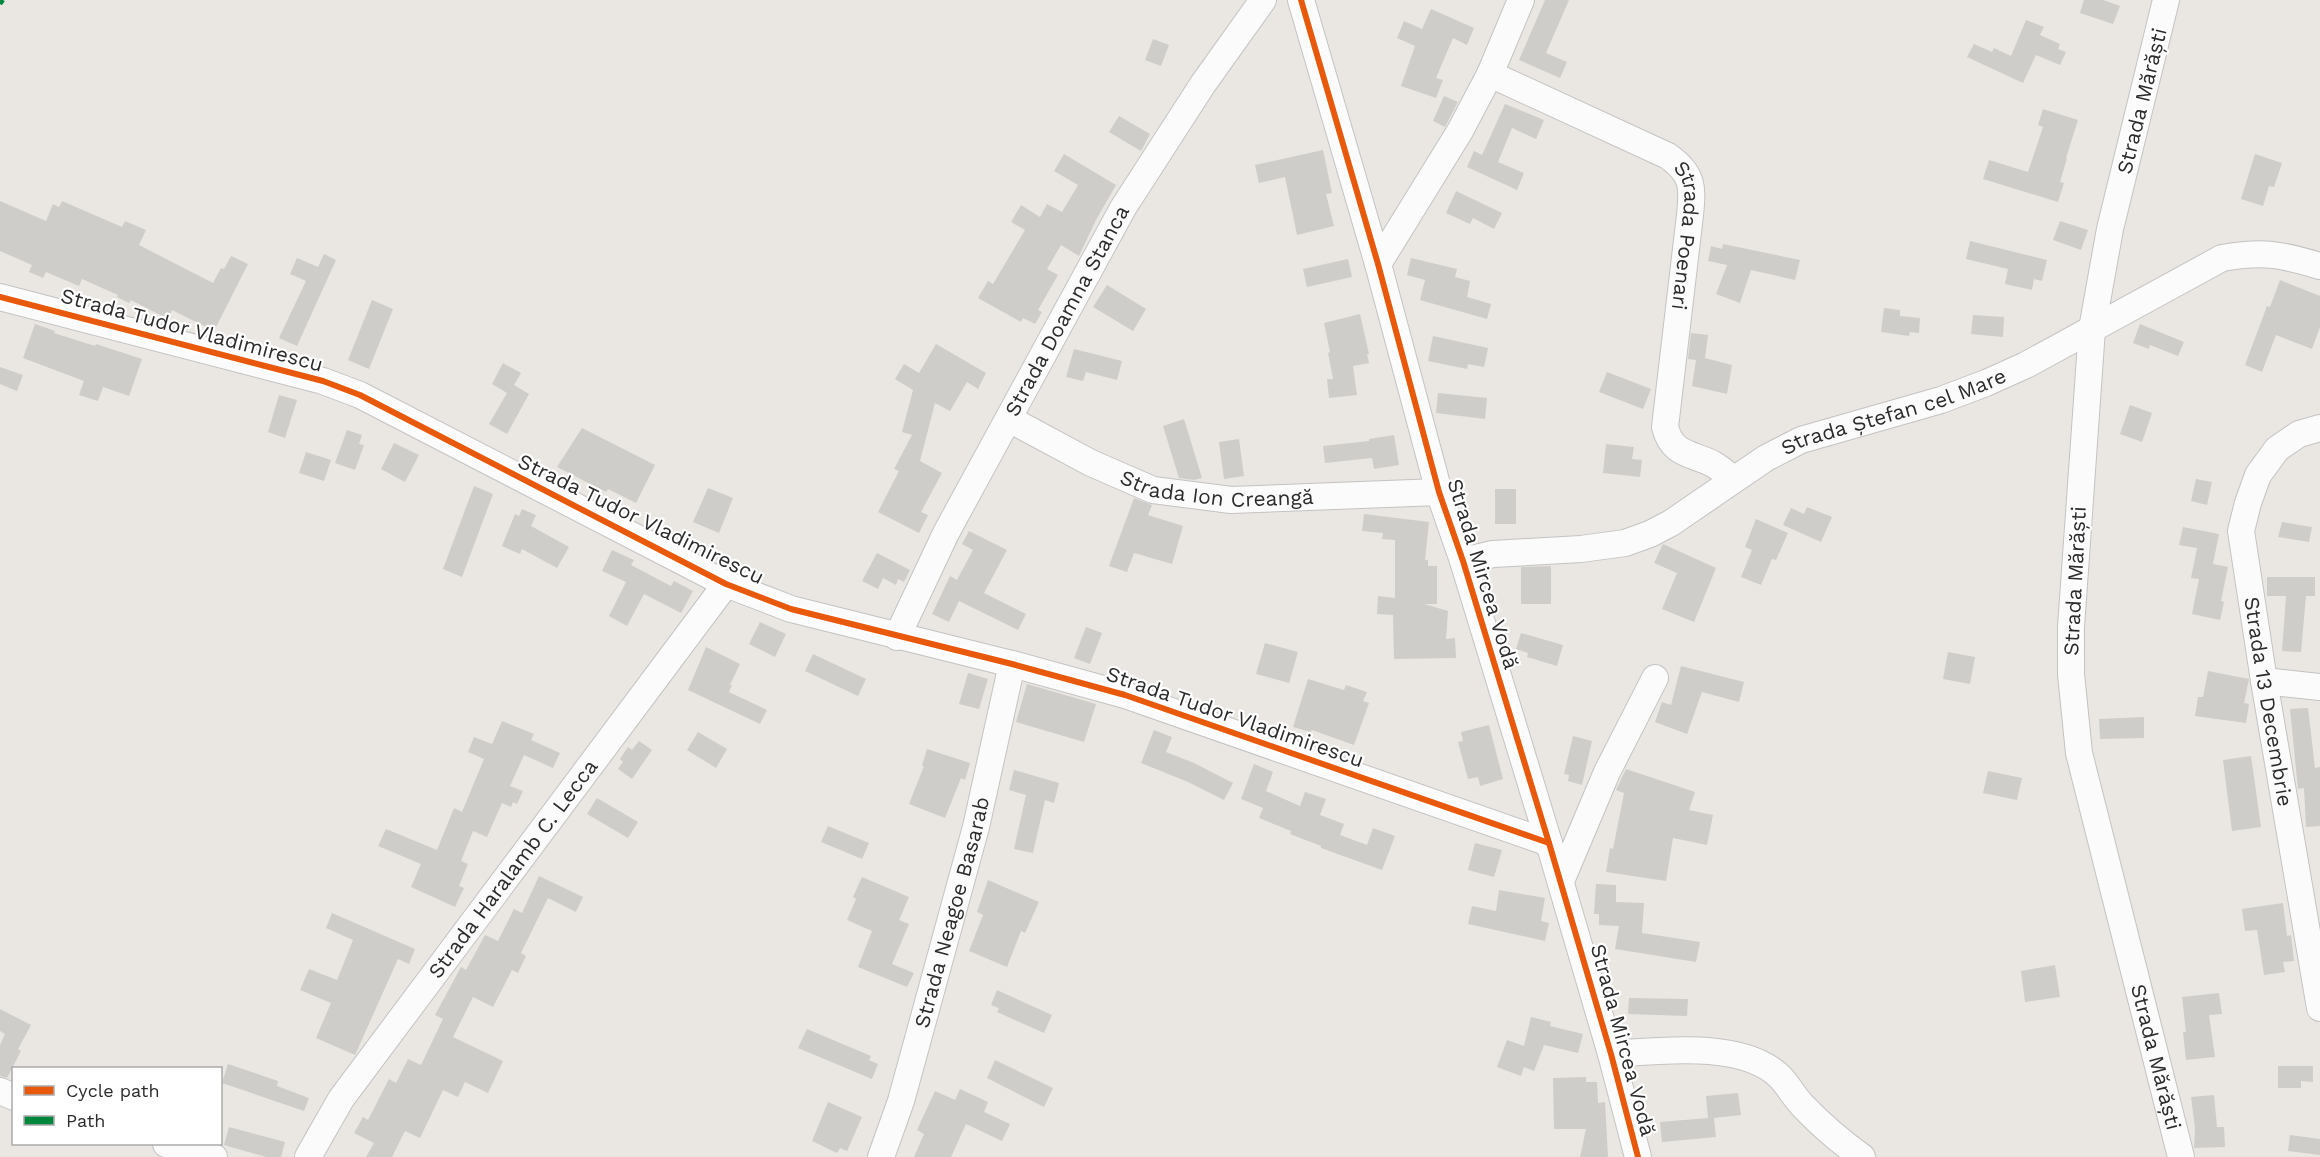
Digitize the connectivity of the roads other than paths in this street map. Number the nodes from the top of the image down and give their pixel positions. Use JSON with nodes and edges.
{"nodes":[{"id":1,"x":1263,"y":0,"type":"edge"},
{"id":2,"x":1301,"y":0,"type":"edge"},
{"id":3,"x":1521,"y":0,"type":"edge"},
{"id":4,"x":2166,"y":0,"type":"edge"},
{"id":5,"x":1490,"y":74,"type":"junction"},
{"id":6,"x":1378,"y":264,"type":"junction"},
{"id":7,"x":2320,"y":266,"type":"edge"},
{"id":8,"x":0,"y":297,"type":"edge"},
{"id":9,"x":2092,"y":328,"type":"junction"},
{"id":10,"x":1009,"y":419,"type":"junction"},
{"id":11,"x":2320,"y":428,"type":"edge"},
{"id":12,"x":1733,"y":479,"type":"junction"},
{"id":13,"x":1439,"y":492,"type":"junction"},
{"id":14,"x":1463,"y":561,"type":"junction"},
{"id":15,"x":726,"y":584,"type":"junction"},
{"id":16,"x":897,"y":637,"type":"junction"},
{"id":17,"x":1012,"y":664,"type":"junction"},
{"id":18,"x":1655,"y":678,"type":"dead end"},
{"id":19,"x":2264,"y":681,"type":"junction"},
{"id":20,"x":2320,"y":687,"type":"edge"},
{"id":21,"x":1550,"y":843,"type":"junction"},
{"id":22,"x":1561,"y":881,"type":"junction"},
{"id":23,"x":2320,"y":1008,"type":"edge"},
{"id":24,"x":1611,"y":1054,"type":"junction"},
{"id":25,"x":173,"y":1145,"type":"edge"},
{"id":26,"x":214,"y":1157,"type":"edge"},
{"id":27,"x":308,"y":1157,"type":"edge"},
{"id":28,"x":881,"y":1157,"type":"edge"},
{"id":29,"x":1638,"y":1157,"type":"edge"},
{"id":30,"x":1862,"y":1157,"type":"edge"},
{"id":31,"x":2181,"y":1157,"type":"edge"}],
"edges":[{"from":1,"to":10,"type":"street","name":"Strada Doamna Stanca"},
{"from":2,"to":6,"type":"street","name":"Strada Mircea Vodă"},
{"from":3,"to":5,"type":"street"},
{"from":4,"to":9,"type":"street","name":"Strada Mărăști"},
{"from":5,"to":6,"type":"street"},
{"from":5,"to":12,"type":"street","name":"Strada Poenari"},
{"from":6,"to":13,"type":"street","name":"Strada Mircea Vodă"},
{"from":7,"to":9,"type":"street","name":"Strada Ștefan cel Mare"},
{"from":8,"to":15,"type":"street","name":"Strada Tudor Vladimirescu"},
{"from":9,"to":12,"type":"street","name":"Strada Ștefan cel Mare"},
{"from":9,"to":31,"type":"street","name":"Strada Mărăști"},
{"from":10,"to":13,"type":"street","name":"Strada Ion Creangă"},
{"from":10,"to":16,"type":"street","name":"Strada Doamna Stanca"},
{"from":11,"to":19,"type":"street","name":"Strada 13 Decembrie"},
{"from":12,"to":14,"type":"street","name":"Strada Ștefan cel Mare"},
{"from":13,"to":14,"type":"street","name":"Strada Mircea Vodă"},
{"from":14,"to":21,"type":"street","name":"Strada Mircea Vodă"},
{"from":15,"to":16,"type":"street","name":"Strada Tudor Vladimirescu"},
{"from":15,"to":27,"type":"street","name":"Strada Haralamb C. Lecca"},
{"from":16,"to":17,"type":"street","name":"Strada Tudor Vladimirescu"},
{"from":17,"to":21,"type":"street","name":"Strada Tudor Vladimirescu"},
{"from":17,"to":28,"type":"street","name":"Strada Neagoe Basarab"},
{"from":18,"to":22,"type":"street"},
{"from":19,"to":20,"type":"street"},
{"from":19,"to":23,"type":"street","name":"Strada 13 Decembrie"},
{"from":21,"to":22,"type":"street","name":"Strada Mircea Vodă"},
{"from":22,"to":24,"type":"street","name":"Strada Mircea Vodă"},
{"from":24,"to":29,"type":"street","name":"Strada Mircea Vodă"},
{"from":24,"to":30,"type":"street"},
{"from":25,"to":26,"type":"street"}]}
